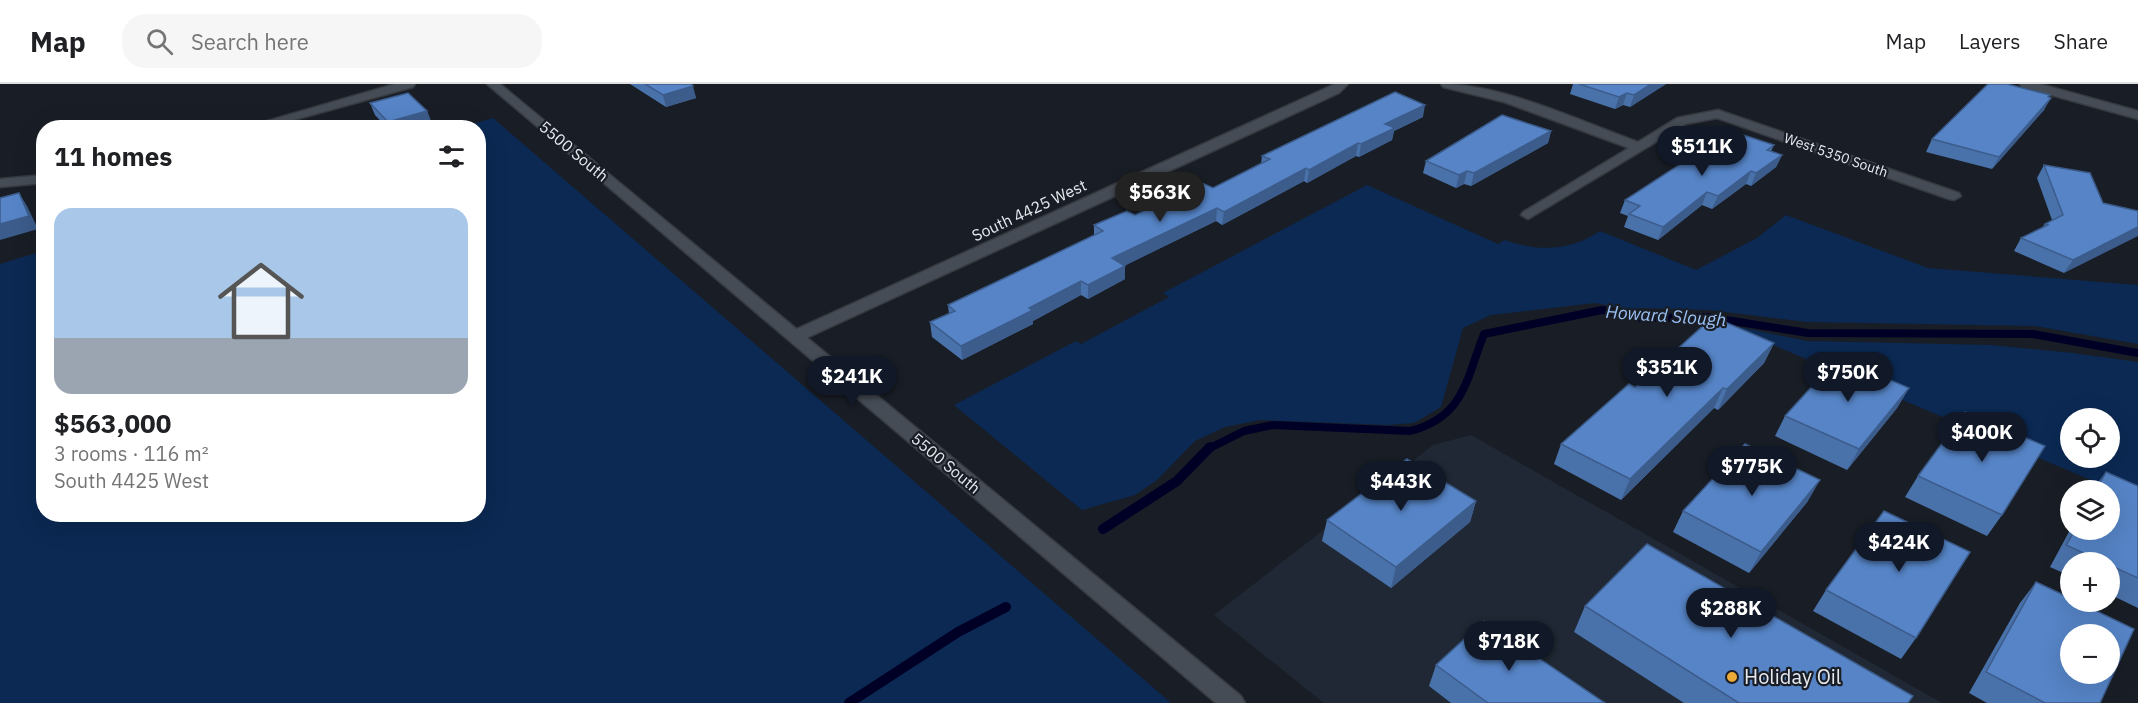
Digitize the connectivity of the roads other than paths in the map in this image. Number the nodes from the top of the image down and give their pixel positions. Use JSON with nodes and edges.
{"nodes":[{"id":1,"x":409,"y":84,"type":"edge"},
{"id":2,"x":494,"y":84,"type":"edge"},
{"id":3,"x":1341,"y":84,"type":"edge"},
{"id":4,"x":1447,"y":84,"type":"edge"},
{"id":5,"x":2026,"y":84,"type":"edge"},
{"id":6,"x":2138,"y":115,"type":"edge"},
{"id":7,"x":278,"y":120,"type":"edge"},
{"id":8,"x":1639,"y":147,"type":"junction"},
{"id":9,"x":36,"y":180,"type":"edge"},
{"id":10,"x":0,"y":183,"type":"edge"},
{"id":11,"x":1954,"y":196,"type":"dead end"},
{"id":12,"x":1528,"y":215,"type":"dead end"},
{"id":13,"x":796,"y":336,"type":"junction"},
{"id":14,"x":1233,"y":703,"type":"edge"}],
"edges":[{"from":1,"to":7,"type":"street"},
{"from":2,"to":13,"type":"street","name":"5500 South"},
{"from":3,"to":13,"type":"street","name":"South 4425 West"},
{"from":4,"to":8,"type":"street"},
{"from":5,"to":6,"type":"street"},
{"from":8,"to":11,"type":"street","name":"West 5350 South"},
{"from":8,"to":12,"type":"street"},
{"from":9,"to":10,"type":"street"},
{"from":13,"to":14,"type":"street","name":"5500 South"}]}
